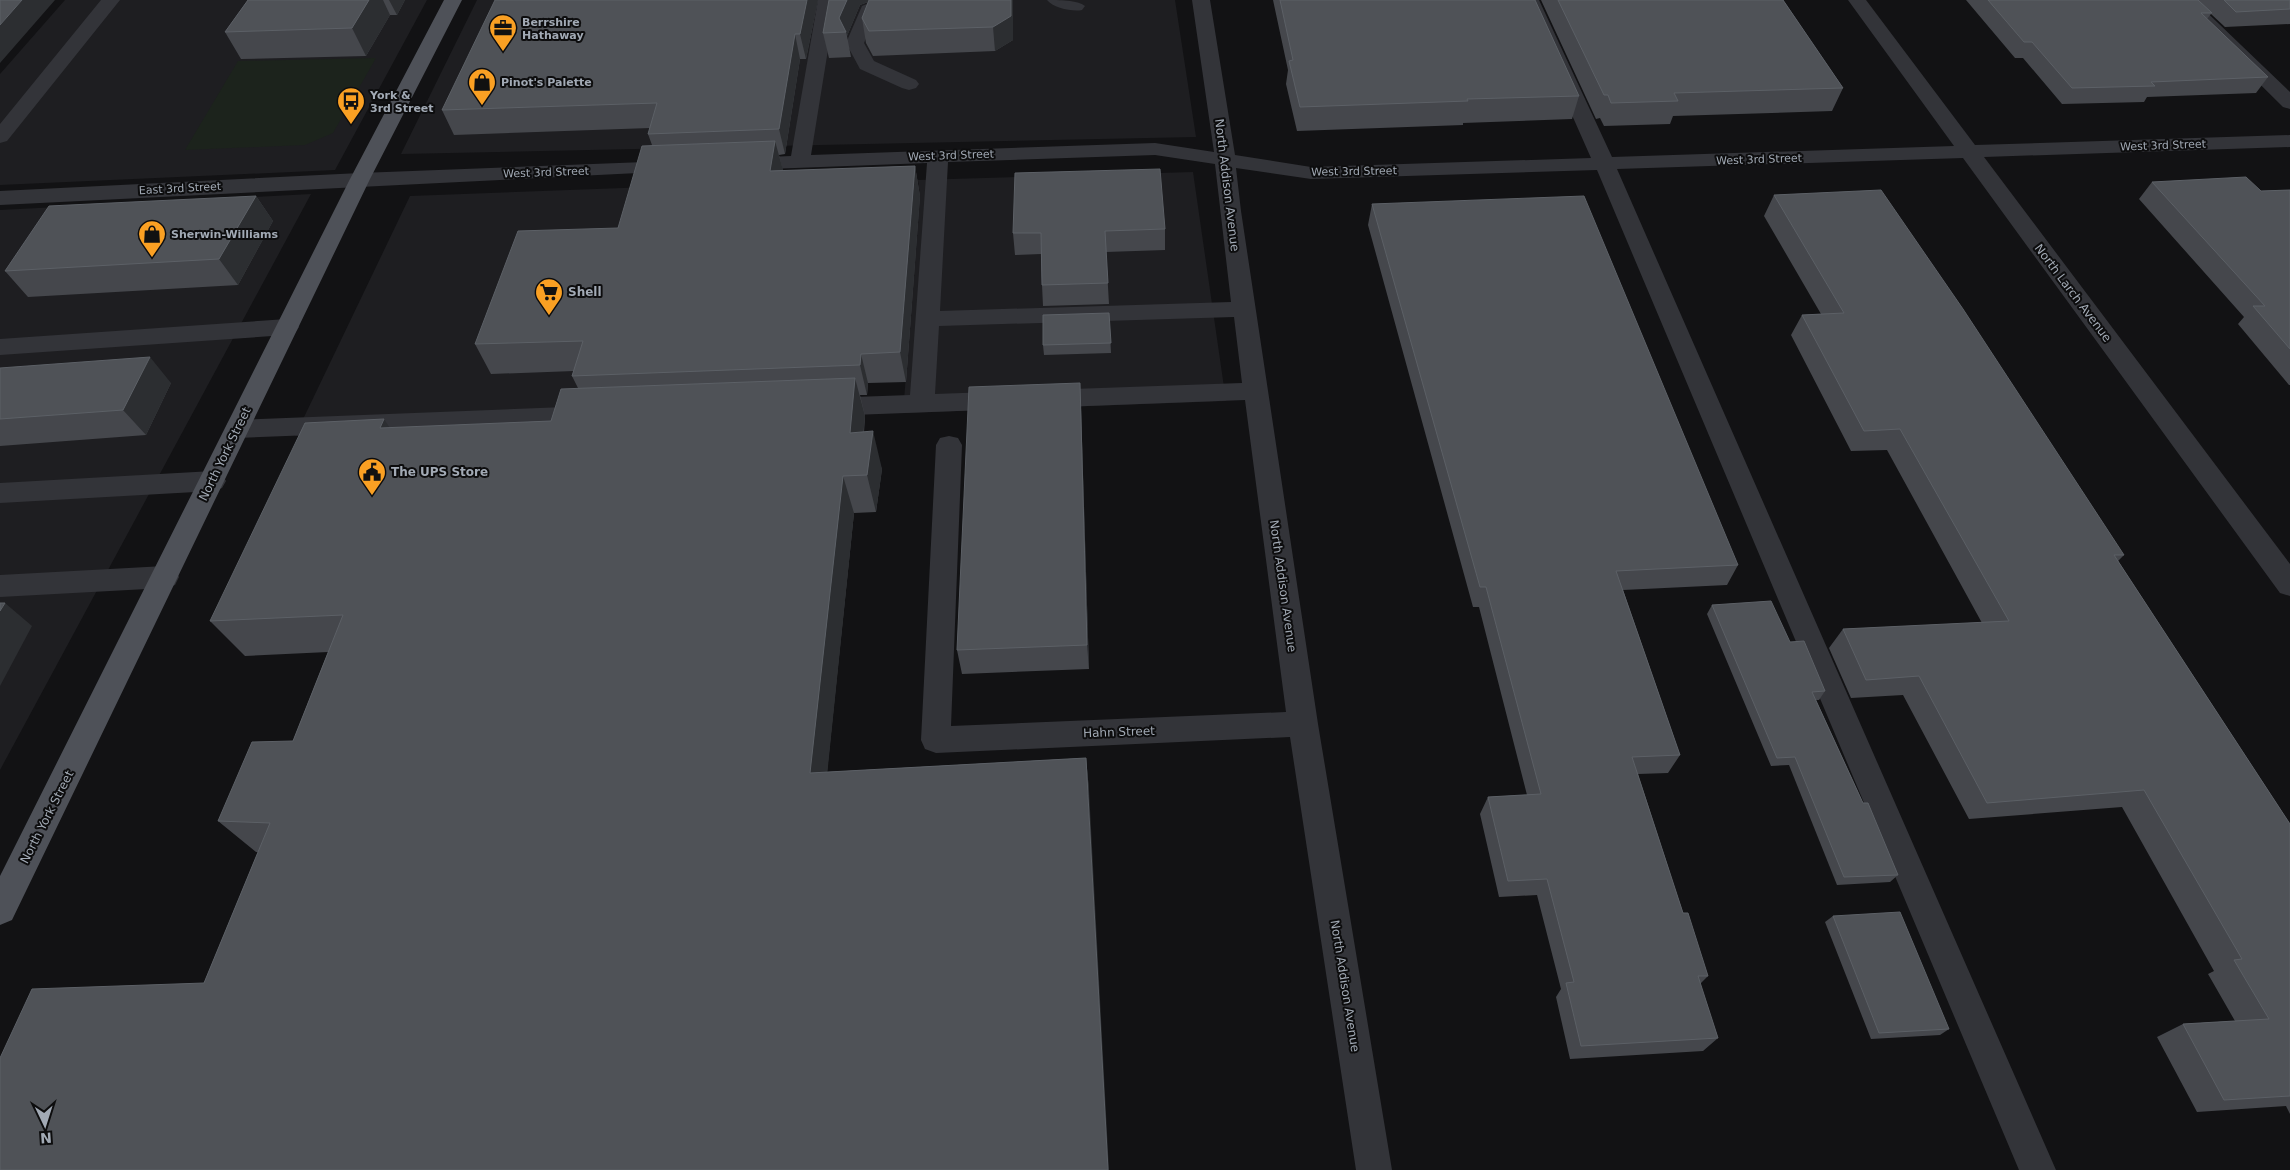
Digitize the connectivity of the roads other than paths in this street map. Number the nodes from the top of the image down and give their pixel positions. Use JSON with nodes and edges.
{"nodes":[{"id":1,"x":111,"y":0,"type":"edge"},
{"id":2,"x":453,"y":0,"type":"edge"},
{"id":3,"x":827,"y":0,"type":"edge"},
{"id":4,"x":893,"y":0,"type":"edge"},
{"id":5,"x":1056,"y":0,"type":"edge"},
{"id":6,"x":1201,"y":0,"type":"edge"},
{"id":7,"x":1530,"y":0,"type":"edge"},
{"id":8,"x":1857,"y":0,"type":"edge"},
{"id":9,"x":2184,"y":0,"type":"edge"},
{"id":10,"x":1076,"y":6,"type":"dead end"},
{"id":11,"x":909,"y":84,"type":"dead end"},
{"id":12,"x":2290,"y":103,"type":"edge"},
{"id":13,"x":0,"y":137,"type":"edge"},
{"id":14,"x":2290,"y":141,"type":"edge"},
{"id":15,"x":1970,"y":152,"type":"junction"},
{"id":16,"x":938,"y":156,"type":"junction"},
{"id":17,"x":1225,"y":160,"type":"junction"},
{"id":18,"x":800,"y":162,"type":"junction"},
{"id":19,"x":1604,"y":164,"type":"junction"},
{"id":20,"x":721,"y":165,"type":"edge"},
{"id":21,"x":691,"y":166,"type":"edge"},
{"id":22,"x":360,"y":179,"type":"junction"},
{"id":23,"x":0,"y":198,"type":"edge"},
{"id":24,"x":1243,"y":309,"type":"junction"},
{"id":25,"x":928,"y":319,"type":"junction"},
{"id":26,"x":287,"y":327,"type":"junction"},
{"id":27,"x":0,"y":347,"type":"edge"},
{"id":28,"x":1255,"y":391,"type":"junction"},
{"id":29,"x":922,"y":403,"type":"junction"},
{"id":30,"x":803,"y":408,"type":"edge"},
{"id":31,"x":613,"y":415,"type":"edge"},
{"id":32,"x":237,"y":429,"type":"junction"},
{"id":33,"x":950,"y":445,"type":"dead end"},
{"id":34,"x":212,"y":481,"type":"junction"},
{"id":35,"x":0,"y":493,"type":"edge"},
{"id":36,"x":165,"y":577,"type":"junction"},
{"id":37,"x":2290,"y":585,"type":"edge"},
{"id":38,"x":0,"y":586,"type":"edge"},
{"id":39,"x":1303,"y":724,"type":"junction"},
{"id":40,"x":0,"y":909,"type":"edge"},
{"id":41,"x":1374,"y":1170,"type":"edge"},
{"id":42,"x":2038,"y":1170,"type":"edge"}],
"edges":[{"from":1,"to":13,"type":"street"},
{"from":2,"to":22,"type":"main road","name":"North York Street"},
{"from":3,"to":18,"type":"street"},
{"from":4,"to":11,"type":"street"},
{"from":5,"to":10,"type":"street"},
{"from":6,"to":17,"type":"street","name":"North Addison Avenue"},
{"from":7,"to":19,"type":"street"},
{"from":8,"to":15,"type":"street","name":"North Larch Avenue"},
{"from":9,"to":12,"type":"street"},
{"from":14,"to":15,"type":"street","name":"West 3rd Street"},
{"from":15,"to":19,"type":"street","name":"West 3rd Street"},
{"from":15,"to":37,"type":"street","name":"North Larch Avenue"},
{"from":16,"to":17,"type":"street","name":"West 3rd Street"},
{"from":16,"to":18,"type":"street","name":"West 3rd Street"},
{"from":16,"to":25,"type":"street"},
{"from":17,"to":19,"type":"street","name":"West 3rd Street"},
{"from":17,"to":24,"type":"street","name":"North Addison Avenue"},
{"from":18,"to":20,"type":"street","name":"West 3rd Street"},
{"from":19,"to":42,"type":"street"},
{"from":21,"to":22,"type":"street","name":"West 3rd Street"},
{"from":22,"to":23,"type":"street","name":"East 3rd Street"},
{"from":22,"to":26,"type":"main road","name":"North York Street"},
{"from":24,"to":25,"type":"street"},
{"from":24,"to":28,"type":"street","name":"North Addison Avenue"},
{"from":25,"to":29,"type":"street"},
{"from":26,"to":27,"type":"street"},
{"from":26,"to":32,"type":"main road","name":"North York Street"},
{"from":28,"to":29,"type":"street"},
{"from":28,"to":39,"type":"street","name":"North Addison Avenue"},
{"from":29,"to":30,"type":"street"},
{"from":31,"to":32,"type":"street"},
{"from":32,"to":34,"type":"main road","name":"North York Street"},
{"from":33,"to":39,"type":"street","name":"Hahn Street"},
{"from":34,"to":35,"type":"street"},
{"from":34,"to":36,"type":"main road","name":"North York Street"},
{"from":36,"to":38,"type":"street"},
{"from":36,"to":40,"type":"main road","name":"North York Street"},
{"from":39,"to":41,"type":"street","name":"North Addison Avenue"}]}
